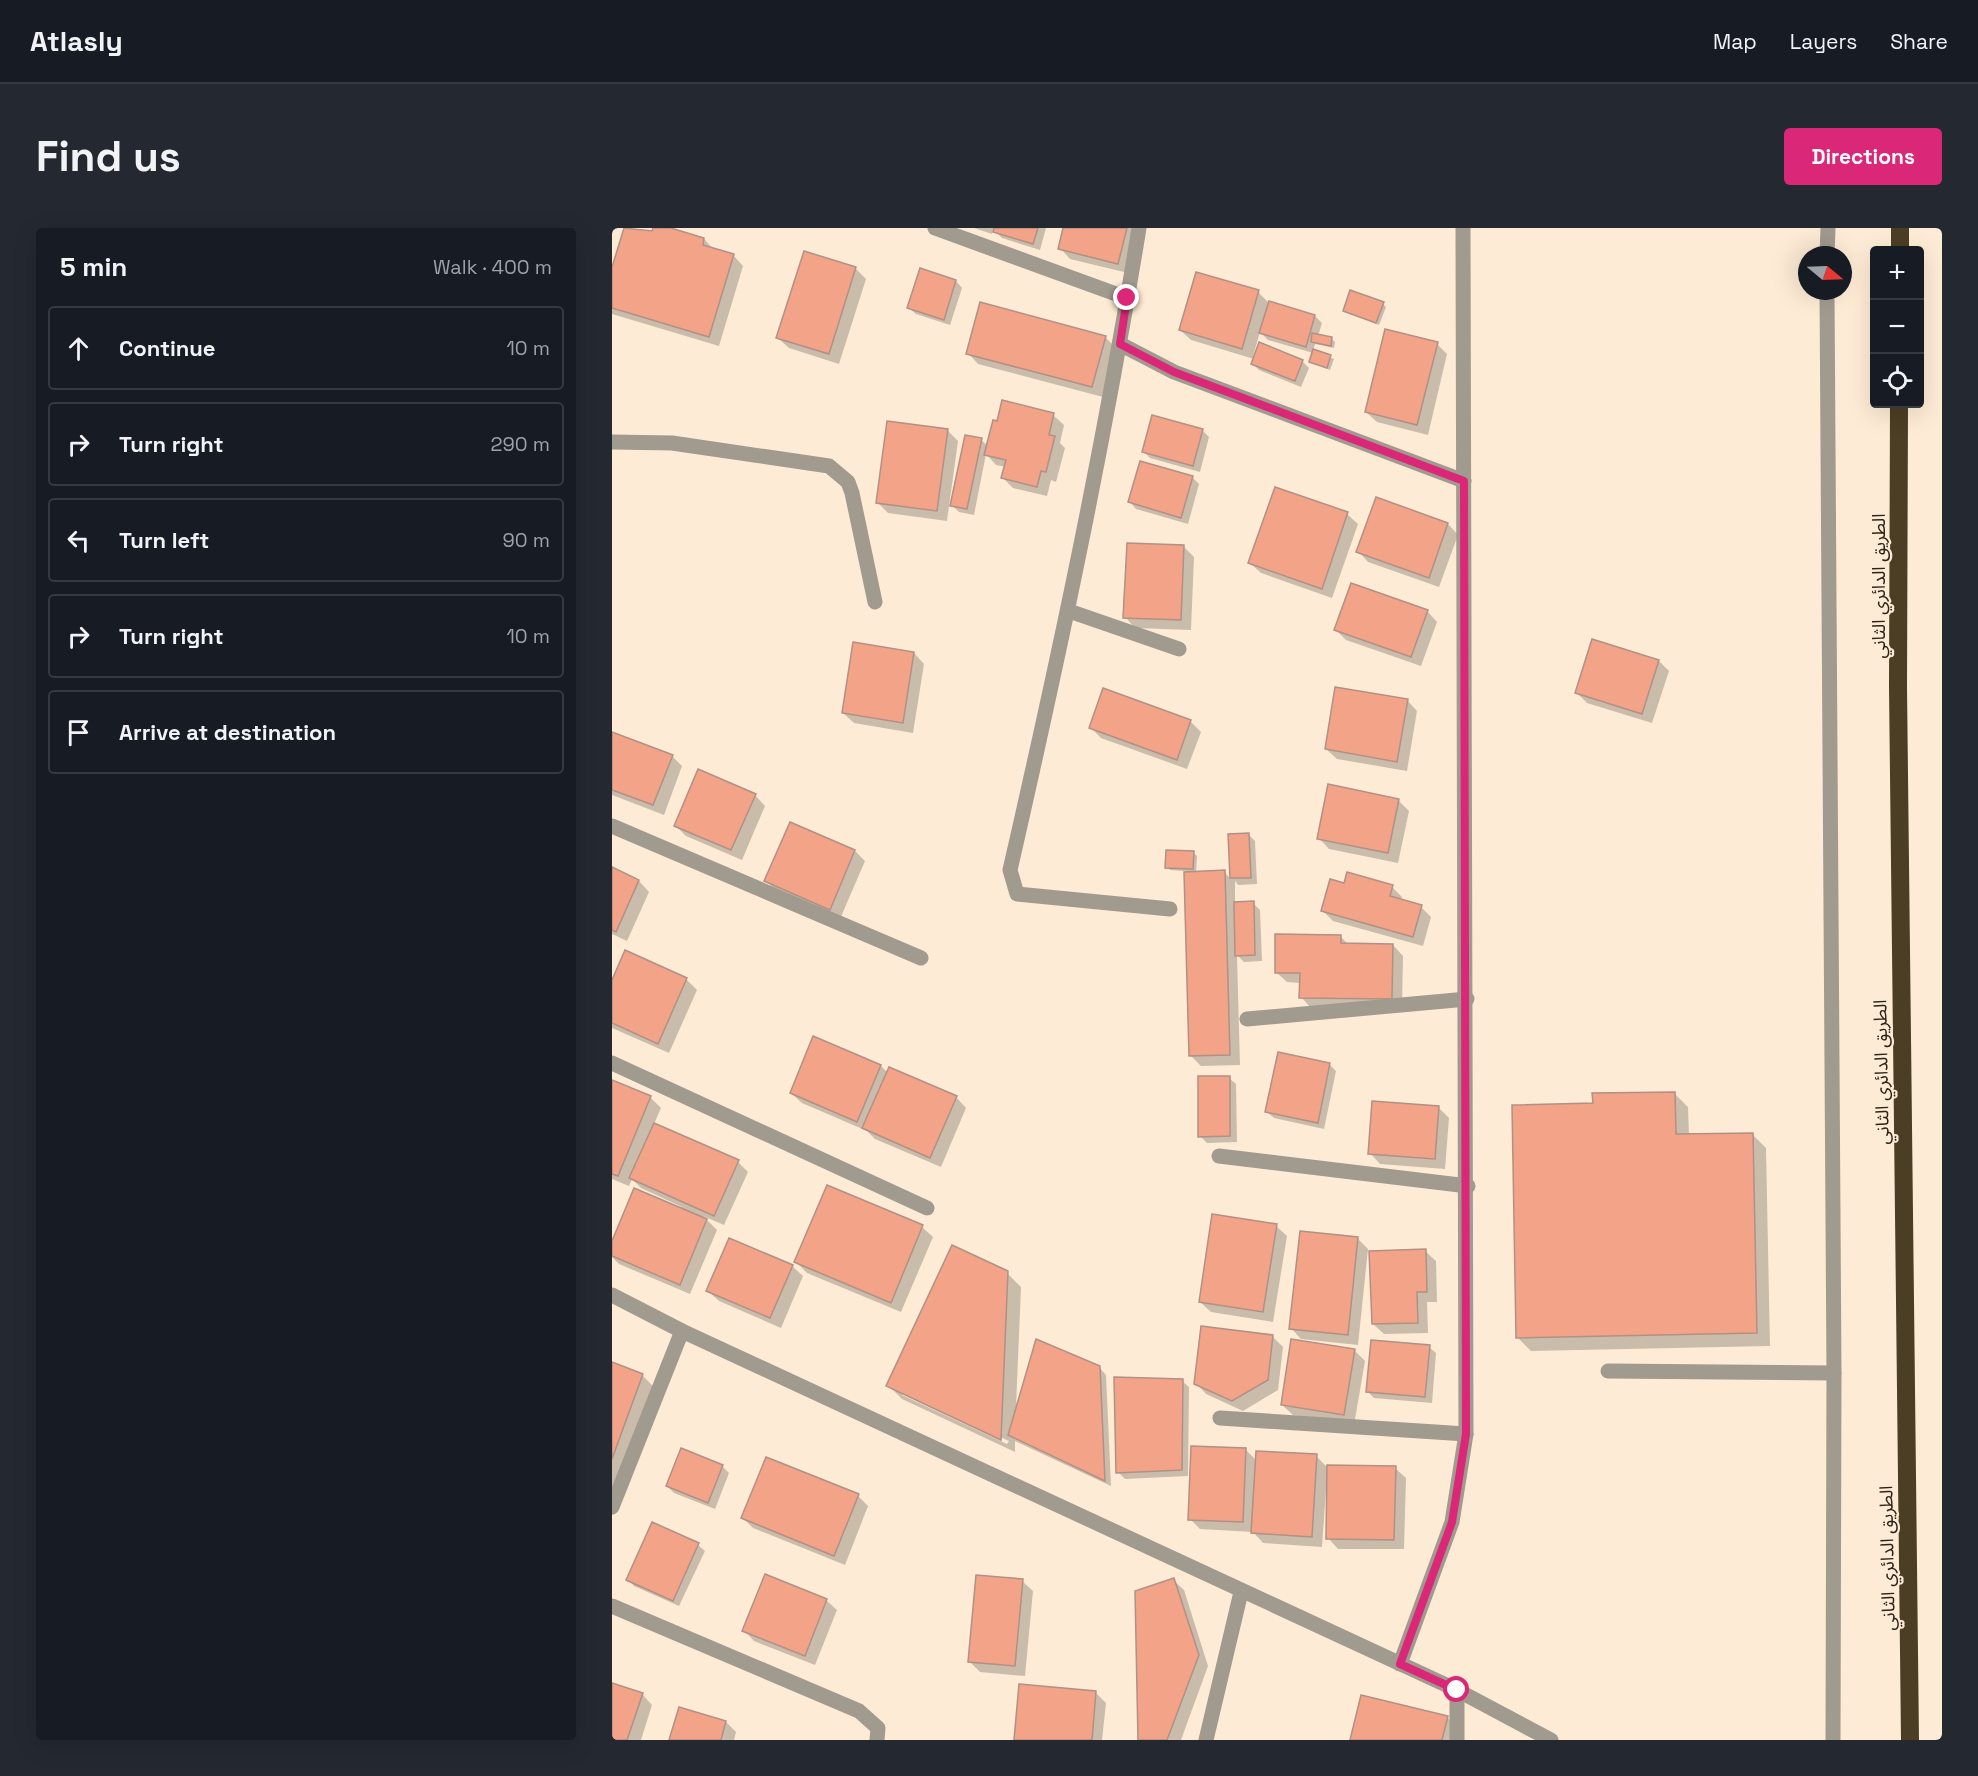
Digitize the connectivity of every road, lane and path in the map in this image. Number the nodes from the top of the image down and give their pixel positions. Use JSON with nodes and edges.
{"nodes":[{"id":1,"x":935,"y":228,"type":"edge"},
{"id":2,"x":1139,"y":228,"type":"edge"},
{"id":3,"x":1463,"y":228,"type":"edge"},
{"id":4,"x":1828,"y":228,"type":"edge"},
{"id":5,"x":1900,"y":228,"type":"edge"},
{"id":6,"x":1827,"y":246,"type":"edge"},
{"id":7,"x":1900,"y":246,"type":"edge"},
{"id":8,"x":1127,"y":298,"type":"junction"},
{"id":9,"x":1827,"y":300,"type":"edge"},
{"id":10,"x":1120,"y":344,"type":"junction"},
{"id":11,"x":1899,"y":408,"type":"edge"},
{"id":12,"x":612,"y":442,"type":"edge"},
{"id":13,"x":1464,"y":481,"type":"junction"},
{"id":14,"x":875,"y":602,"type":"dead end"},
{"id":15,"x":1069,"y":611,"type":"junction"},
{"id":16,"x":1179,"y":649,"type":"dead end"},
{"id":17,"x":612,"y":826,"type":"edge"},
{"id":18,"x":1170,"y":909,"type":"dead end"},
{"id":19,"x":921,"y":958,"type":"dead end"},
{"id":20,"x":1467,"y":999,"type":"junction"},
{"id":21,"x":1247,"y":1019,"type":"dead end"},
{"id":22,"x":612,"y":1063,"type":"edge"},
{"id":23,"x":1219,"y":1156,"type":"dead end"},
{"id":24,"x":1468,"y":1186,"type":"junction"},
{"id":25,"x":927,"y":1208,"type":"dead end"},
{"id":26,"x":612,"y":1295,"type":"edge"},
{"id":27,"x":682,"y":1331,"type":"junction"},
{"id":28,"x":1608,"y":1371,"type":"dead end"},
{"id":29,"x":1834,"y":1373,"type":"junction"},
{"id":30,"x":1220,"y":1418,"type":"dead end"},
{"id":31,"x":1466,"y":1434,"type":"junction"},
{"id":32,"x":612,"y":1507,"type":"edge"},
{"id":33,"x":1241,"y":1592,"type":"junction"},
{"id":34,"x":612,"y":1606,"type":"edge"},
{"id":35,"x":1400,"y":1664,"type":"junction"},
{"id":36,"x":1457,"y":1690,"type":"junction"},
{"id":37,"x":877,"y":1740,"type":"edge"},
{"id":38,"x":1206,"y":1740,"type":"edge"},
{"id":39,"x":1457,"y":1740,"type":"edge"},
{"id":40,"x":1551,"y":1740,"type":"edge"},
{"id":41,"x":1833,"y":1740,"type":"edge"},
{"id":42,"x":1910,"y":1740,"type":"edge"}],
"edges":[{"from":1,"to":8,"type":"street"},
{"from":2,"to":8,"type":"street"},
{"from":3,"to":13,"type":"street"},
{"from":4,"to":6,"type":"street"},
{"from":5,"to":7,"type":"highway"},
{"from":8,"to":10,"type":"street"},
{"from":9,"to":29,"type":"street"},
{"from":10,"to":13,"type":"street"},
{"from":10,"to":15,"type":"street"},
{"from":11,"to":42,"type":"highway","name":"الطريق الدائري الثاني"},
{"from":12,"to":14,"type":"street"},
{"from":13,"to":20,"type":"street"},
{"from":15,"to":16,"type":"street"},
{"from":15,"to":18,"type":"street"},
{"from":17,"to":19,"type":"street"},
{"from":20,"to":21,"type":"street"},
{"from":20,"to":24,"type":"street"},
{"from":22,"to":25,"type":"street"},
{"from":23,"to":24,"type":"street"},
{"from":24,"to":31,"type":"street"},
{"from":26,"to":27,"type":"street"},
{"from":27,"to":32,"type":"street"},
{"from":27,"to":33,"type":"street"},
{"from":28,"to":29,"type":"street"},
{"from":29,"to":41,"type":"street"},
{"from":30,"to":31,"type":"street"},
{"from":31,"to":35,"type":"street"},
{"from":33,"to":35,"type":"street"},
{"from":33,"to":38,"type":"street"},
{"from":34,"to":37,"type":"street"},
{"from":35,"to":36,"type":"street"},
{"from":36,"to":39,"type":"street"},
{"from":36,"to":40,"type":"street"}]}
